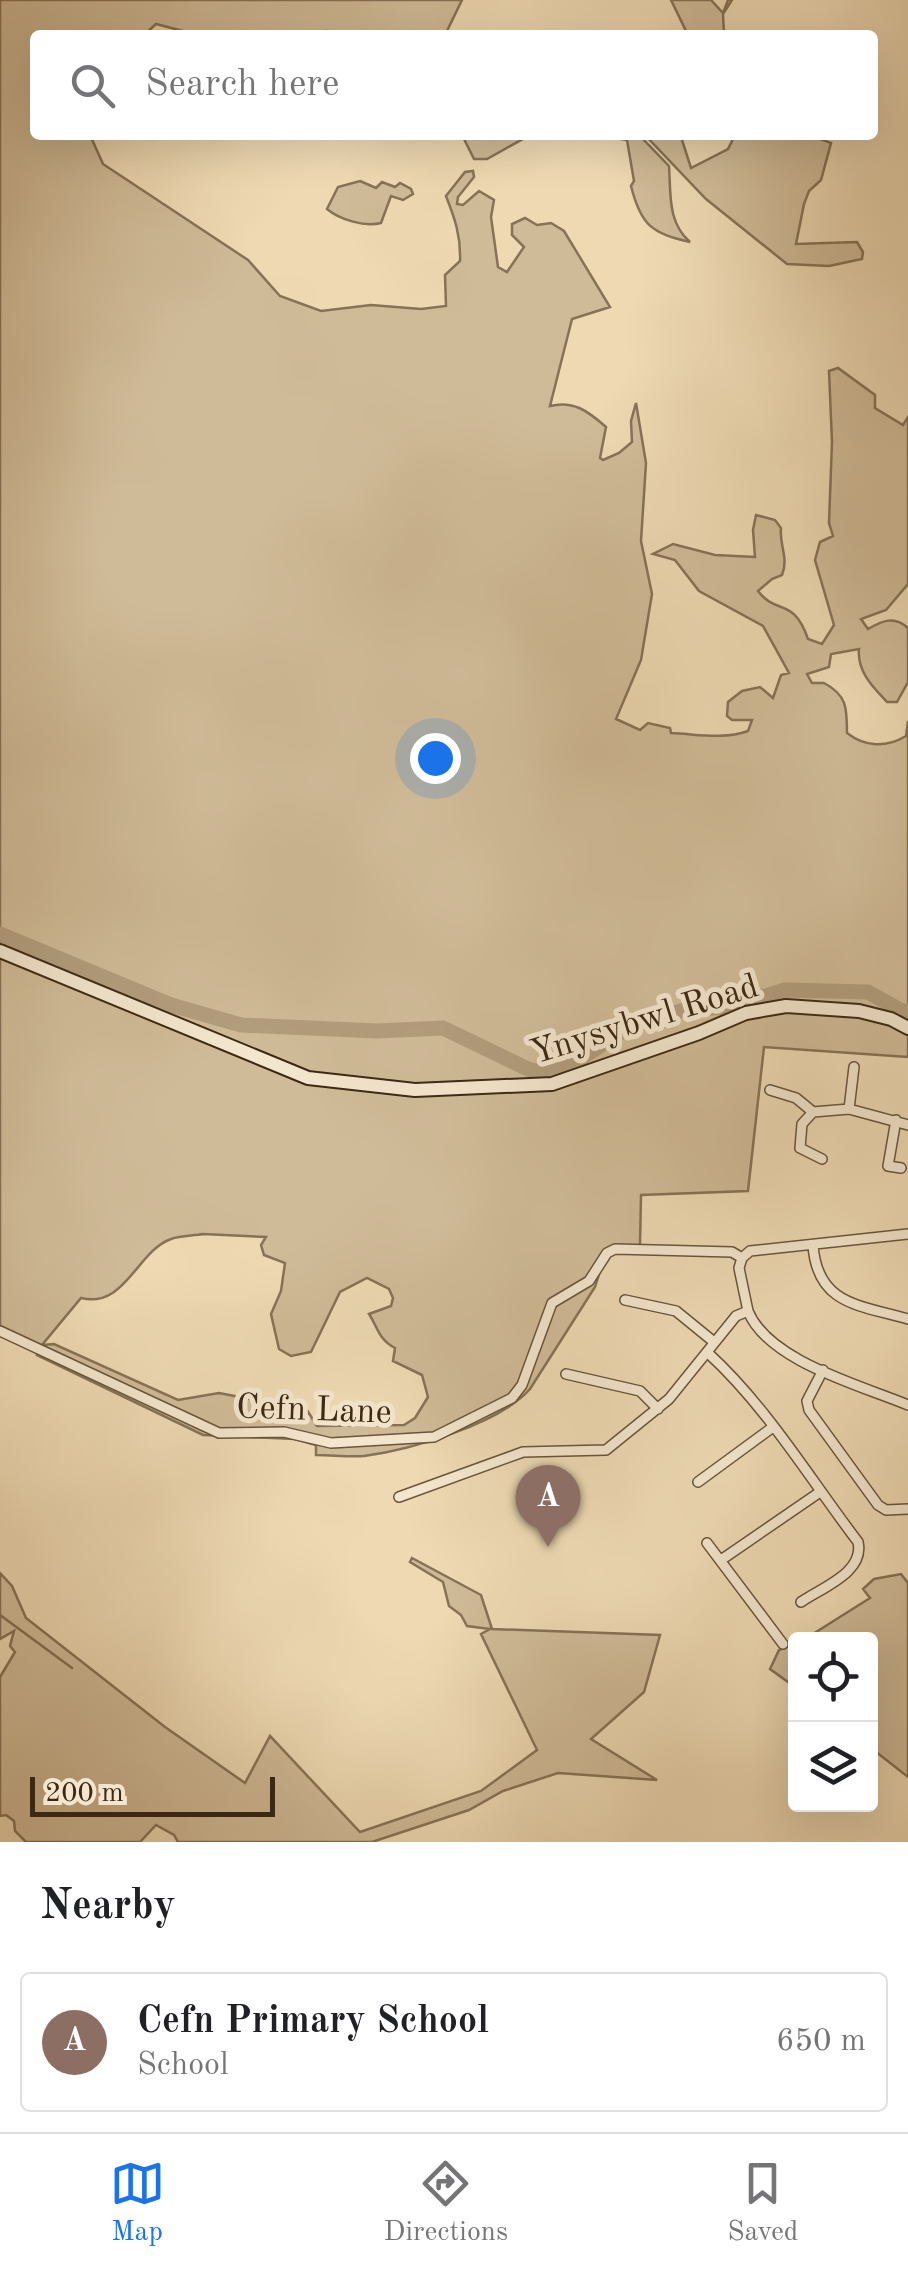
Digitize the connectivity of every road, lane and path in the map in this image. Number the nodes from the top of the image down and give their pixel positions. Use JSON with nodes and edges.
{"nodes":[{"id":1,"x":0,"y":952,"type":"edge"},
{"id":2,"x":908,"y":1028,"type":"edge"},
{"id":3,"x":856,"y":1072,"type":"dead end"},
{"id":4,"x":770,"y":1090,"type":"dead end"},
{"id":5,"x":849,"y":1109,"type":"junction"},
{"id":6,"x":813,"y":1112,"type":"junction"},
{"id":7,"x":896,"y":1120,"type":"junction"},
{"id":8,"x":908,"y":1125,"type":"edge"},
{"id":9,"x":822,"y":1158,"type":"dead end"},
{"id":10,"x":901,"y":1168,"type":"dead end"},
{"id":11,"x":908,"y":1234,"type":"edge"},
{"id":12,"x":813,"y":1245,"type":"junction"},
{"id":13,"x":742,"y":1258,"type":"junction"},
{"id":14,"x":626,"y":1300,"type":"dead end"},
{"id":15,"x":748,"y":1311,"type":"junction"},
{"id":16,"x":908,"y":1319,"type":"edge"},
{"id":17,"x":0,"y":1331,"type":"edge"},
{"id":18,"x":714,"y":1342,"type":"junction"},
{"id":19,"x":708,"y":1354,"type":"junction"},
{"id":20,"x":823,"y":1370,"type":"junction"},
{"id":21,"x":566,"y":1374,"type":"dead end"},
{"id":22,"x":908,"y":1405,"type":"edge"},
{"id":23,"x":658,"y":1410,"type":"junction"},
{"id":24,"x":773,"y":1426,"type":"junction"},
{"id":25,"x":698,"y":1482,"type":"dead end"},
{"id":26,"x":820,"y":1492,"type":"junction"},
{"id":27,"x":399,"y":1497,"type":"dead end"},
{"id":28,"x":908,"y":1509,"type":"edge"},
{"id":29,"x":707,"y":1543,"type":"dead end"},
{"id":30,"x":721,"y":1560,"type":"junction"},
{"id":31,"x":802,"y":1602,"type":"dead end"},
{"id":32,"x":783,"y":1644,"type":"dead end"}],
"edges":[{"from":1,"to":2,"type":"main road","name":"Ynysybwl Road"},
{"from":3,"to":5,"type":"street"},
{"from":4,"to":6,"type":"street"},
{"from":5,"to":6,"type":"street"},
{"from":5,"to":7,"type":"street"},
{"from":6,"to":9,"type":"street"},
{"from":7,"to":8,"type":"street"},
{"from":7,"to":10,"type":"street"},
{"from":11,"to":12,"type":"street","name":"Cefn Lane"},
{"from":12,"to":13,"type":"street","name":"Cefn Lane"},
{"from":12,"to":16,"type":"street"},
{"from":13,"to":15,"type":"street"},
{"from":13,"to":17,"type":"street","name":"Cefn Lane"},
{"from":14,"to":18,"type":"street"},
{"from":15,"to":18,"type":"street"},
{"from":15,"to":20,"type":"street"},
{"from":18,"to":19,"type":"street"},
{"from":19,"to":23,"type":"street"},
{"from":19,"to":24,"type":"street"},
{"from":20,"to":22,"type":"street"},
{"from":20,"to":28,"type":"street"},
{"from":21,"to":23,"type":"street"},
{"from":23,"to":27,"type":"street"},
{"from":24,"to":25,"type":"street"},
{"from":24,"to":26,"type":"street"},
{"from":26,"to":30,"type":"street"},
{"from":26,"to":31,"type":"street"},
{"from":29,"to":30,"type":"street"},
{"from":30,"to":32,"type":"street"}]}
